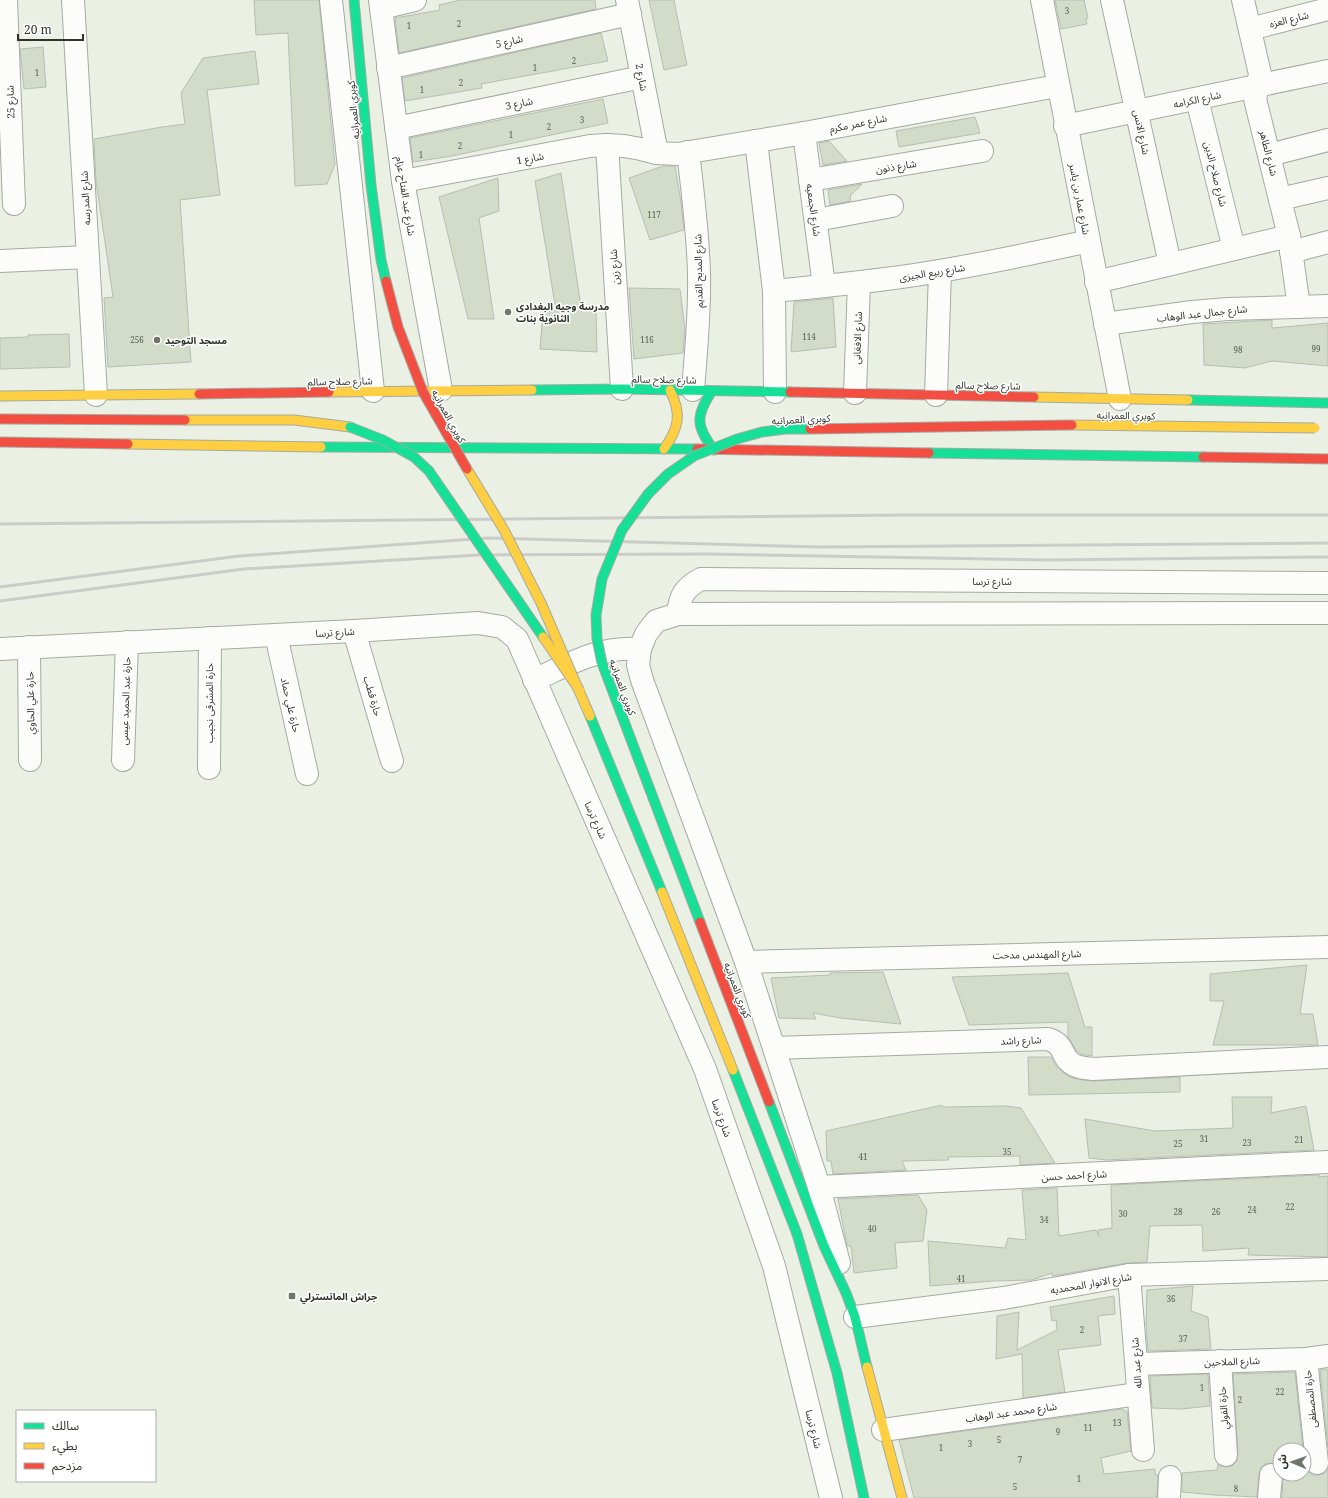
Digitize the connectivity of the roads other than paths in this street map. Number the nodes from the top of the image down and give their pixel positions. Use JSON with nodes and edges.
{"nodes":[{"id":1,"x":6,"y":0,"type":"edge"},
{"id":2,"x":73,"y":0,"type":"edge"},
{"id":3,"x":331,"y":0,"type":"edge"},
{"id":4,"x":354,"y":0,"type":"edge"},
{"id":5,"x":415,"y":0,"type":"edge"},
{"id":6,"x":1042,"y":0,"type":"edge"},
{"id":7,"x":1112,"y":0,"type":"edge"},
{"id":8,"x":1243,"y":0,"type":"edge"},
{"id":9,"x":380,"y":4,"type":"edge"},
{"id":10,"x":628,"y":7,"type":"edge"},
{"id":11,"x":1328,"y":9,"type":"edge"},
{"id":12,"x":1250,"y":29,"type":"junction"},
{"id":13,"x":388,"y":68,"type":"junction"},
{"id":14,"x":1328,"y":71,"type":"edge"},
{"id":15,"x":642,"y":77,"type":"junction"},
{"id":16,"x":1058,"y":86,"type":"junction"},
{"id":17,"x":1258,"y":86,"type":"junction"},
{"id":18,"x":1197,"y":98,"type":"junction"},
{"id":19,"x":1137,"y":111,"type":"junction"},
{"id":20,"x":1065,"y":126,"type":"junction"},
{"id":21,"x":396,"y":128,"type":"junction"},
{"id":22,"x":804,"y":133,"type":"junction"},
{"id":23,"x":1328,"y":140,"type":"edge"},
{"id":24,"x":756,"y":141,"type":"junction"},
{"id":25,"x":607,"y":145,"type":"junction"},
{"id":26,"x":6,"y":148,"type":"edge"},
{"id":27,"x":982,"y":151,"type":"dead end"},
{"id":28,"x":688,"y":152,"type":"junction"},
{"id":29,"x":657,"y":154,"type":"junction"},
{"id":30,"x":1269,"y":155,"type":"junction"},
{"id":31,"x":810,"y":180,"type":"junction"},
{"id":32,"x":403,"y":181,"type":"junction"},
{"id":33,"x":1328,"y":188,"type":"edge"},
{"id":34,"x":1280,"y":199,"type":"junction"},
{"id":35,"x":14,"y":204,"type":"dead end"},
{"id":36,"x":892,"y":206,"type":"dead end"},
{"id":37,"x":816,"y":220,"type":"junction"},
{"id":38,"x":1088,"y":241,"type":"junction"},
{"id":39,"x":1328,"y":242,"type":"edge"},
{"id":40,"x":1290,"y":244,"type":"junction"},
{"id":41,"x":1234,"y":249,"type":"junction"},
{"id":42,"x":88,"y":257,"type":"junction"},
{"id":43,"x":0,"y":261,"type":"edge"},
{"id":44,"x":1170,"y":264,"type":"junction"},
{"id":45,"x":940,"y":271,"type":"junction"},
{"id":46,"x":1096,"y":282,"type":"junction"},
{"id":47,"x":859,"y":283,"type":"junction"},
{"id":48,"x":824,"y":286,"type":"junction"},
{"id":49,"x":774,"y":292,"type":"junction"},
{"id":50,"x":1328,"y":306,"type":"edge"},
{"id":51,"x":1299,"y":307,"type":"junction"},
{"id":52,"x":1105,"y":324,"type":"junction"},
{"id":53,"x":622,"y":389,"type":"junction"},
{"id":54,"x":441,"y":390,"type":"junction"},
{"id":55,"x":670,"y":390,"type":"junction"},
{"id":56,"x":702,"y":390,"type":"junction"},
{"id":57,"x":373,"y":391,"type":"junction"},
{"id":58,"x":775,"y":392,"type":"junction"},
{"id":59,"x":855,"y":393,"type":"junction"},
{"id":60,"x":936,"y":395,"type":"junction"},
{"id":61,"x":0,"y":396,"type":"edge"},
{"id":62,"x":96,"y":396,"type":"junction"},
{"id":63,"x":1120,"y":398,"type":"junction"},
{"id":64,"x":1328,"y":403,"type":"edge"},
{"id":65,"x":0,"y":419,"type":"edge"},
{"id":66,"x":1318,"y":428,"type":"dead end"},
{"id":67,"x":0,"y":442,"type":"edge"},
{"id":68,"x":664,"y":449,"type":"junction"},
{"id":69,"x":714,"y":450,"type":"junction"},
{"id":70,"x":1328,"y":459,"type":"edge"},
{"id":71,"x":1328,"y":583,"type":"edge"},
{"id":72,"x":1328,"y":613,"type":"edge"},
{"id":73,"x":678,"y":614,"type":"junction"},
{"id":74,"x":354,"y":631,"type":"junction"},
{"id":75,"x":276,"y":635,"type":"junction"},
{"id":76,"x":210,"y":638,"type":"junction"},
{"id":77,"x":127,"y":642,"type":"junction"},
{"id":78,"x":29,"y":647,"type":"junction"},
{"id":79,"x":0,"y":649,"type":"edge"},
{"id":80,"x":640,"y":649,"type":"junction"},
{"id":81,"x":534,"y":680,"type":"junction"},
{"id":82,"x":580,"y":691,"type":"junction"},
{"id":83,"x":30,"y":760,"type":"dead end"},
{"id":84,"x":123,"y":760,"type":"dead end"},
{"id":85,"x":392,"y":761,"type":"dead end"},
{"id":86,"x":209,"y":768,"type":"dead end"},
{"id":87,"x":307,"y":774,"type":"dead end"},
{"id":88,"x":1328,"y":947,"type":"edge"},
{"id":89,"x":746,"y":962,"type":"junction"},
{"id":90,"x":774,"y":1048,"type":"junction"},
{"id":91,"x":1328,"y":1057,"type":"edge"},
{"id":92,"x":1328,"y":1162,"type":"edge"},
{"id":93,"x":819,"y":1187,"type":"junction"},
{"id":94,"x":1328,"y":1269,"type":"edge"},
{"id":95,"x":1129,"y":1275,"type":"junction"},
{"id":96,"x":846,"y":1293,"type":"junction"},
{"id":97,"x":855,"y":1317,"type":"junction"},
{"id":98,"x":1328,"y":1356,"type":"edge"},
{"id":99,"x":1306,"y":1359,"type":"junction"},
{"id":100,"x":1220,"y":1361,"type":"junction"},
{"id":101,"x":1137,"y":1364,"type":"junction"},
{"id":102,"x":1138,"y":1394,"type":"junction"},
{"id":103,"x":883,"y":1430,"type":"junction"},
{"id":104,"x":1143,"y":1450,"type":"dead end"},
{"id":105,"x":1226,"y":1455,"type":"dead end"},
{"id":106,"x":1317,"y":1463,"type":"dead end"},
{"id":107,"x":1270,"y":1475,"type":"dead end"},
{"id":108,"x":831,"y":1498,"type":"edge"},
{"id":109,"x":864,"y":1498,"type":"edge"},
{"id":110,"x":902,"y":1498,"type":"edge"},
{"id":111,"x":1269,"y":1498,"type":"edge"}],
"edges":[{"from":1,"to":26,"type":"street","name":"شارع 25"},
{"from":2,"to":42,"type":"street","name":"شارع المدرسه"},
{"from":3,"to":57,"type":"street"},
{"from":4,"to":82,"type":"main road","name":"كوبري العمرانيه","bridge":true},
{"from":5,"to":9,"type":"street"},
{"from":6,"to":16,"type":"street","name":"شارع عمار بن ياسر"},
{"from":7,"to":19,"type":"street","name":"شارع الانس"},
{"from":8,"to":12,"type":"street","name":"شارع الطاهر"},
{"from":9,"to":13,"type":"street","name":"شارع عبد الفتاح عزام"},
{"from":10,"to":13,"type":"street","name":"شارع 5"},
{"from":10,"to":15,"type":"street","name":"شارع 2"},
{"from":11,"to":12,"type":"street","name":"شارع العزه"},
{"from":12,"to":17,"type":"street","name":"شارع الطاهر"},
{"from":13,"to":21,"type":"street","name":"شارع عبد الفتاح عزام"},
{"from":14,"to":17,"type":"street","name":"شارع الكرامه"},
{"from":15,"to":21,"type":"street","name":"شارع 3"},
{"from":15,"to":29,"type":"street","name":"شارع 2"},
{"from":16,"to":20,"type":"street","name":"شارع عمار بن ياسر"},
{"from":16,"to":22,"type":"street","name":"شارع عمر مكرم"},
{"from":17,"to":18,"type":"street","name":"شارع الكرامه"},
{"from":17,"to":30,"type":"street","name":"شارع الطاهر"},
{"from":18,"to":19,"type":"street","name":"شارع الكرامه"},
{"from":18,"to":41,"type":"street","name":"شارع صلاح الدين"},
{"from":19,"to":20,"type":"street","name":"شارع الكرامه"},
{"from":19,"to":44,"type":"street","name":"شارع الانس"},
{"from":20,"to":38,"type":"street","name":"شارع عمار بن ياسر"},
{"from":21,"to":32,"type":"street","name":"شارع عبد الفتاح عزام"},
{"from":22,"to":24,"type":"street","name":"شارع عمر مكرم"},
{"from":22,"to":31,"type":"street","name":"شارع الجمعيه"},
{"from":23,"to":30,"type":"street"},
{"from":24,"to":28,"type":"street","name":"شارع عمر مكرم"},
{"from":24,"to":49,"type":"street"},
{"from":25,"to":29,"type":"street","name":"شارع 1"},
{"from":25,"to":32,"type":"street","name":"شارع 1"},
{"from":25,"to":53,"type":"street","name":"شارع زين"},
{"from":26,"to":35,"type":"street","name":"شارع 25"},
{"from":27,"to":31,"type":"street","name":"شارع ذنون"},
{"from":28,"to":29,"type":"street","name":"شارع عمر مكرم"},
{"from":28,"to":56,"type":"street","name":"شارع المدبح القديم"},
{"from":30,"to":34,"type":"street","name":"شارع الطاهر"},
{"from":31,"to":37,"type":"street","name":"شارع الجمعيه"},
{"from":32,"to":54,"type":"street","name":"شارع عبد الفتاح عزام"},
{"from":33,"to":34,"type":"street"},
{"from":34,"to":40,"type":"street","name":"شارع الطاهر"},
{"from":36,"to":37,"type":"street"},
{"from":37,"to":48,"type":"street","name":"شارع الجمعيه"},
{"from":38,"to":45,"type":"street","name":"شارع ربيع الجيزى"},
{"from":38,"to":46,"type":"street","name":"شارع عمار بن ياسر"},
{"from":39,"to":40,"type":"street"},
{"from":40,"to":41,"type":"street"},
{"from":40,"to":51,"type":"street","name":"شارع الطاهر"},
{"from":41,"to":44,"type":"street"},
{"from":42,"to":43,"type":"street"},
{"from":42,"to":62,"type":"street","name":"شارع المدرسه"},
{"from":44,"to":46,"type":"street"},
{"from":45,"to":47,"type":"street","name":"شارع ربيع الجيزى"},
{"from":45,"to":60,"type":"street"},
{"from":46,"to":52,"type":"street","name":"شارع عمار بن ياسر"},
{"from":47,"to":48,"type":"street","name":"شارع ربيع الجيزى"},
{"from":47,"to":59,"type":"street","name":"شارع الافغانى"},
{"from":48,"to":49,"type":"street","name":"شارع ربيع الجيزى"},
{"from":49,"to":58,"type":"street"},
{"from":50,"to":51,"type":"street","name":"شارع جمال عبد الوهاب"},
{"from":51,"to":52,"type":"street","name":"شارع جمال عبد الوهاب"},
{"from":52,"to":63,"type":"street","name":"شارع عمار بن ياسر"},
{"from":53,"to":54,"type":"main road","name":"شارع صلاح سالم"},
{"from":53,"to":55,"type":"main road","name":"شارع صلاح سالم"},
{"from":54,"to":57,"type":"main road","name":"شارع صلاح سالم"},
{"from":55,"to":56,"type":"main road","name":"شارع صلاح سالم"},
{"from":55,"to":68,"type":"main road"},
{"from":56,"to":58,"type":"main road","name":"شارع صلاح سالم"},
{"from":56,"to":69,"type":"main road"},
{"from":57,"to":62,"type":"main road","name":"شارع صلاح سالم"},
{"from":58,"to":59,"type":"main road","name":"شارع صلاح سالم"},
{"from":59,"to":60,"type":"main road","name":"شارع صلاح سالم"},
{"from":60,"to":63,"type":"main road","name":"شارع صلاح سالم"},
{"from":61,"to":62,"type":"main road","name":"شارع صلاح سالم"},
{"from":63,"to":64,"type":"main road","name":"شارع صلاح سالم"},
{"from":65,"to":82,"type":"main road","bridge":true},
{"from":66,"to":96,"type":"main road","name":"كوبري العمرانيه","bridge":true},
{"from":67,"to":68,"type":"main road"},
{"from":68,"to":69,"type":"main road"},
{"from":69,"to":70,"type":"main road"},
{"from":71,"to":73,"type":"street","name":"شارع ترسا"},
{"from":72,"to":73,"type":"street"},
{"from":73,"to":80,"type":"street"},
{"from":74,"to":75,"type":"street","name":"شارع ترسا"},
{"from":74,"to":81,"type":"street","name":"شارع ترسا"},
{"from":74,"to":85,"type":"street","name":"حارة قطب"},
{"from":75,"to":76,"type":"street","name":"شارع ترسا"},
{"from":75,"to":87,"type":"street","name":"حارة علي حماد"},
{"from":76,"to":77,"type":"street","name":"شارع ترسا"},
{"from":76,"to":86,"type":"street","name":"حارة المشرقى نجيب"},
{"from":77,"to":78,"type":"street","name":"شارع ترسا"},
{"from":77,"to":84,"type":"street","name":"حارة عبد الحميد عيسى"},
{"from":78,"to":79,"type":"street","name":"شارع ترسا"},
{"from":78,"to":83,"type":"street","name":"حارة علي الحاوي"},
{"from":80,"to":81,"type":"street"},
{"from":80,"to":89,"type":"street"},
{"from":81,"to":108,"type":"street","name":"شارع ترسا"},
{"from":82,"to":109,"type":"main road","name":"كوبري العمرانيه","bridge":true},
{"from":88,"to":89,"type":"street","name":"شارع المهندس مدحت"},
{"from":89,"to":90,"type":"street"},
{"from":90,"to":91,"type":"street","name":"شارع راشد"},
{"from":90,"to":93,"type":"street"},
{"from":92,"to":93,"type":"street","name":"شارع احمد حسن"},
{"from":93,"to":96,"type":"street"},
{"from":94,"to":95,"type":"street","name":"شارع الانوار المحمديه"},
{"from":95,"to":97,"type":"street","name":"شارع الانوار المحمديه"},
{"from":95,"to":101,"type":"street","name":"شارع عبد الله"},
{"from":96,"to":97,"type":"main road"},
{"from":97,"to":103,"type":"main road"},
{"from":98,"to":99,"type":"street","name":"شارع الملاحين"},
{"from":99,"to":100,"type":"street","name":"شارع الملاحين"},
{"from":99,"to":106,"type":"street","name":"حارة المصطفى"},
{"from":100,"to":101,"type":"street","name":"شارع الملاحين"},
{"from":100,"to":105,"type":"street","name":"حارة الفولي"},
{"from":101,"to":102,"type":"street","name":"شارع عبد الله"},
{"from":102,"to":103,"type":"street","name":"شارع محمد عبد الوهاب"},
{"from":102,"to":104,"type":"street","name":"شارع عبد الله"},
{"from":103,"to":110,"type":"main road"},
{"from":107,"to":111,"type":"street"}]}
